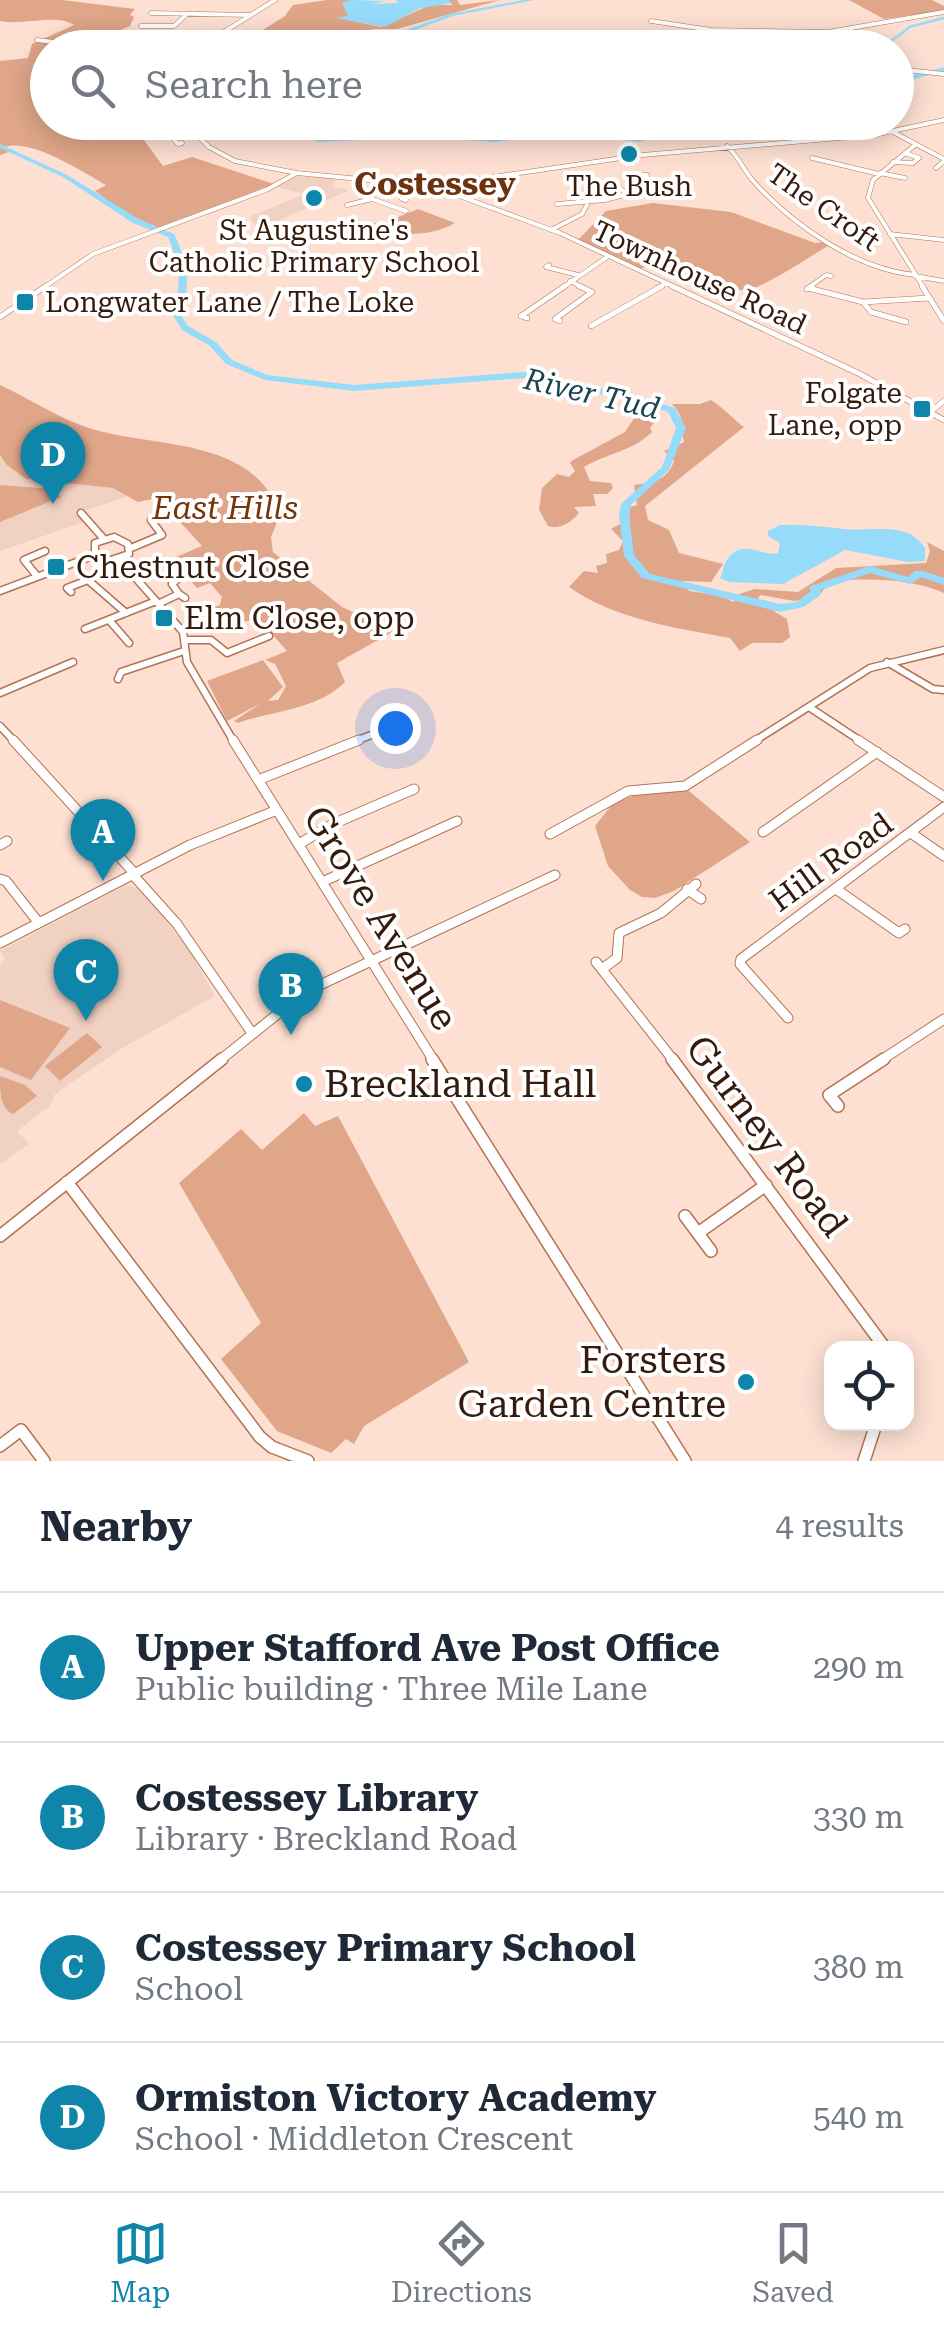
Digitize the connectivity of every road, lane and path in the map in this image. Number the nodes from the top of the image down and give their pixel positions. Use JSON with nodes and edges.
{"nodes":[{"id":1,"x":275,"y":0,"type":"edge"},
{"id":2,"x":944,"y":12,"type":"edge"},
{"id":3,"x":150,"y":14,"type":"dead end"},
{"id":4,"x":186,"y":14,"type":"junction"},
{"id":5,"x":250,"y":16,"type":"junction"},
{"id":6,"x":651,"y":21,"type":"dead end"},
{"id":7,"x":144,"y":26,"type":"dead end"},
{"id":8,"x":227,"y":30,"type":"edge"},
{"id":9,"x":712,"y":30,"type":"edge"},
{"id":10,"x":840,"y":30,"type":"edge"},
{"id":11,"x":914,"y":71,"type":"edge"},
{"id":12,"x":939,"y":73,"type":"edge"},
{"id":13,"x":944,"y":120,"type":"edge"},
{"id":14,"x":914,"y":127,"type":"edge"},
{"id":15,"x":174,"y":140,"type":"edge"},
{"id":16,"x":205,"y":140,"type":"edge"},
{"id":17,"x":798,"y":140,"type":"edge"},
{"id":18,"x":907,"y":140,"type":"edge"},
{"id":19,"x":182,"y":143,"type":"dead end"},
{"id":20,"x":915,"y":145,"type":"junction"},
{"id":21,"x":727,"y":146,"type":"junction"},
{"id":22,"x":905,"y":152,"type":"junction"},
{"id":23,"x":814,"y":159,"type":"dead end"},
{"id":24,"x":944,"y":160,"type":"edge"},
{"id":25,"x":892,"y":162,"type":"junction"},
{"id":26,"x":936,"y":168,"type":"dead end"},
{"id":27,"x":880,"y":173,"type":"junction"},
{"id":28,"x":298,"y":174,"type":"junction"},
{"id":29,"x":647,"y":175,"type":"dead end"},
{"id":30,"x":889,"y":175,"type":"dead end"},
{"id":31,"x":379,"y":180,"type":"junction"},
{"id":32,"x":617,"y":183,"type":"dead end"},
{"id":33,"x":432,"y":186,"type":"junction"},
{"id":34,"x":590,"y":189,"type":"dead end"},
{"id":35,"x":646,"y":189,"type":"junction"},
{"id":36,"x":626,"y":193,"type":"junction"},
{"id":37,"x":688,"y":196,"type":"dead end"},
{"id":38,"x":372,"y":199,"type":"junction"},
{"id":39,"x":404,"y":199,"type":"dead end"},
{"id":40,"x":578,"y":201,"type":"junction"},
{"id":41,"x":590,"y":202,"type":"junction"},
{"id":42,"x":391,"y":204,"type":"junction"},
{"id":43,"x":556,"y":204,"type":"dead end"},
{"id":44,"x":347,"y":205,"type":"dead end"},
{"id":45,"x":403,"y":212,"type":"dead end"},
{"id":46,"x":551,"y":230,"type":"junction"},
{"id":47,"x":890,"y":234,"type":"junction"},
{"id":48,"x":944,"y":240,"type":"edge"},
{"id":49,"x":608,"y":258,"type":"junction"},
{"id":50,"x":547,"y":267,"type":"dead end"},
{"id":51,"x":578,"y":275,"type":"junction"},
{"id":52,"x":826,"y":275,"type":"dead end"},
{"id":53,"x":915,"y":276,"type":"junction"},
{"id":54,"x":570,"y":281,"type":"junction"},
{"id":55,"x":944,"y":281,"type":"edge"},
{"id":56,"x":666,"y":283,"type":"junction"},
{"id":57,"x":929,"y":298,"type":"junction"},
{"id":58,"x":863,"y":302,"type":"junction"},
{"id":59,"x":522,"y":316,"type":"dead end"},
{"id":60,"x":0,"y":317,"type":"edge"},
{"id":61,"x":560,"y":321,"type":"dead end"},
{"id":62,"x":901,"y":322,"type":"dead end"},
{"id":63,"x":944,"y":322,"type":"edge"},
{"id":64,"x":595,"y":326,"type":"dead end"},
{"id":65,"x":944,"y":402,"type":"edge"},
{"id":66,"x":930,"y":412,"type":"junction"},
{"id":67,"x":944,"y":420,"type":"edge"},
{"id":68,"x":81,"y":513,"type":"dead end"},
{"id":69,"x":152,"y":520,"type":"dead end"},
{"id":70,"x":103,"y":538,"type":"junction"},
{"id":71,"x":130,"y":548,"type":"junction"},
{"id":72,"x":44,"y":551,"type":"dead end"},
{"id":73,"x":95,"y":555,"type":"junction"},
{"id":74,"x":120,"y":560,"type":"junction"},
{"id":75,"x":37,"y":576,"type":"junction"},
{"id":76,"x":181,"y":576,"type":"dead end"},
{"id":77,"x":68,"y":588,"type":"dead end"},
{"id":78,"x":0,"y":591,"type":"edge"},
{"id":79,"x":157,"y":602,"type":"junction"},
{"id":80,"x":126,"y":613,"type":"junction"},
{"id":81,"x":109,"y":620,"type":"junction"},
{"id":82,"x":85,"y":630,"type":"dead end"},
{"id":83,"x":270,"y":636,"type":"dead end"},
{"id":84,"x":184,"y":640,"type":"junction"},
{"id":85,"x":129,"y":643,"type":"dead end"},
{"id":86,"x":944,"y":650,"type":"edge"},
{"id":87,"x":185,"y":656,"type":"junction"},
{"id":88,"x":73,"y":662,"type":"dead end"},
{"id":89,"x":887,"y":662,"type":"junction"},
{"id":90,"x":118,"y":680,"type":"dead end"},
{"id":91,"x":944,"y":690,"type":"edge"},
{"id":92,"x":0,"y":693,"type":"edge"},
{"id":93,"x":809,"y":707,"type":"junction"},
{"id":94,"x":0,"y":726,"type":"edge"},
{"id":95,"x":387,"y":734,"type":"dead end"},
{"id":96,"x":877,"y":752,"type":"junction"},
{"id":97,"x":258,"y":780,"type":"junction"},
{"id":98,"x":414,"y":789,"type":"dead end"},
{"id":99,"x":944,"y":797,"type":"edge"},
{"id":100,"x":944,"y":807,"type":"edge"},
{"id":101,"x":277,"y":810,"type":"junction"},
{"id":102,"x":457,"y":820,"type":"dead end"},
{"id":103,"x":763,"y":832,"type":"dead end"},
{"id":104,"x":550,"y":834,"type":"dead end"},
{"id":105,"x":911,"y":834,"type":"junction"},
{"id":106,"x":300,"y":844,"type":"junction"},
{"id":107,"x":944,"y":856,"type":"edge"},
{"id":108,"x":135,"y":875,"type":"junction"},
{"id":109,"x":555,"y":875,"type":"dead end"},
{"id":110,"x":0,"y":879,"type":"edge"},
{"id":111,"x":322,"y":882,"type":"junction"},
{"id":112,"x":836,"y":889,"type":"junction"},
{"id":113,"x":701,"y":899,"type":"dead end"},
{"id":114,"x":38,"y":922,"type":"junction"},
{"id":115,"x":905,"y":929,"type":"dead end"},
{"id":116,"x":0,"y":943,"type":"edge"},
{"id":117,"x":371,"y":960,"type":"junction"},
{"id":118,"x":783,"y":1015,"type":"dead end"},
{"id":119,"x":944,"y":1019,"type":"edge"},
{"id":120,"x":252,"y":1033,"type":"junction"},
{"id":121,"x":838,"y":1106,"type":"dead end"},
{"id":122,"x":67,"y":1182,"type":"junction"},
{"id":123,"x":766,"y":1186,"type":"junction"},
{"id":124,"x":685,"y":1216,"type":"dead end"},
{"id":125,"x":698,"y":1233,"type":"junction"},
{"id":126,"x":0,"y":1236,"type":"edge"},
{"id":127,"x":711,"y":1251,"type":"dead end"},
{"id":128,"x":880,"y":1341,"type":"edge"},
{"id":129,"x":874,"y":1431,"type":"edge"},
{"id":130,"x":0,"y":1446,"type":"edge"},
{"id":131,"x":44,"y":1461,"type":"edge"},
{"id":132,"x":308,"y":1461,"type":"edge"},
{"id":133,"x":685,"y":1461,"type":"edge"},
{"id":134,"x":864,"y":1461,"type":"edge"}],
"edges":[{"from":1,"to":5,"type":"street"},
{"from":2,"to":10,"type":"street"},
{"from":3,"to":4,"type":"street"},
{"from":4,"to":5,"type":"street"},
{"from":4,"to":7,"type":"street"},
{"from":5,"to":8,"type":"street"},
{"from":6,"to":9,"type":"street"},
{"from":11,"to":12,"type":"street"},
{"from":13,"to":14,"type":"street"},
{"from":15,"to":19,"type":"street"},
{"from":16,"to":28,"type":"street"},
{"from":17,"to":21,"type":"street"},
{"from":18,"to":20,"type":"street"},
{"from":20,"to":22,"type":"street"},
{"from":20,"to":24,"type":"street"},
{"from":21,"to":33,"type":"street"},
{"from":21,"to":53,"type":"street","name":"The Croft"},
{"from":22,"to":25,"type":"street"},
{"from":22,"to":25,"type":"street"},
{"from":23,"to":27,"type":"street"},
{"from":24,"to":26,"type":"street"},
{"from":25,"to":27,"type":"street"},
{"from":27,"to":30,"type":"street"},
{"from":27,"to":47,"type":"street"},
{"from":28,"to":31,"type":"street"},
{"from":28,"to":60,"type":"street"},
{"from":29,"to":35,"type":"street"},
{"from":31,"to":33,"type":"street"},
{"from":31,"to":38,"type":"street"},
{"from":32,"to":36,"type":"street"},
{"from":33,"to":46,"type":"street","name":"Townhouse Road"},
{"from":34,"to":40,"type":"street"},
{"from":35,"to":36,"type":"street"},
{"from":35,"to":37,"type":"street"},
{"from":36,"to":41,"type":"street"},
{"from":38,"to":42,"type":"street"},
{"from":38,"to":44,"type":"street"},
{"from":39,"to":42,"type":"street"},
{"from":40,"to":41,"type":"street"},
{"from":40,"to":43,"type":"street"},
{"from":41,"to":46,"type":"street"},
{"from":42,"to":45,"type":"street"},
{"from":46,"to":49,"type":"street","name":"Townhouse Road"},
{"from":47,"to":48,"type":"street"},
{"from":47,"to":53,"type":"street"},
{"from":49,"to":51,"type":"street"},
{"from":49,"to":56,"type":"street","name":"Townhouse Road"},
{"from":50,"to":51,"type":"street"},
{"from":51,"to":54,"type":"street"},
{"from":52,"to":58,"type":"street"},
{"from":53,"to":55,"type":"street","name":"The Croft"},
{"from":53,"to":57,"type":"street"},
{"from":54,"to":59,"type":"street"},
{"from":54,"to":61,"type":"street"},
{"from":56,"to":64,"type":"street"},
{"from":56,"to":66,"type":"street","name":"Townhouse Road"},
{"from":57,"to":58,"type":"street"},
{"from":57,"to":63,"type":"street"},
{"from":58,"to":62,"type":"street"},
{"from":65,"to":66,"type":"street"},
{"from":66,"to":67,"type":"street","name":"Townhouse Road"},
{"from":68,"to":70,"type":"street"},
{"from":69,"to":71,"type":"street"},
{"from":70,"to":71,"type":"street"},
{"from":70,"to":73,"type":"street"},
{"from":71,"to":74,"type":"street"},
{"from":72,"to":75,"type":"street"},
{"from":73,"to":74,"type":"street"},
{"from":73,"to":75,"type":"street"},
{"from":74,"to":79,"type":"street"},
{"from":75,"to":78,"type":"street"},
{"from":76,"to":79,"type":"street"},
{"from":77,"to":80,"type":"street"},
{"from":79,"to":80,"type":"street"},
{"from":79,"to":84,"type":"street"},
{"from":80,"to":81,"type":"street"},
{"from":81,"to":82,"type":"street"},
{"from":81,"to":85,"type":"street"},
{"from":83,"to":84,"type":"street"},
{"from":84,"to":87,"type":"street"},
{"from":86,"to":89,"type":"street"},
{"from":87,"to":90,"type":"street"},
{"from":87,"to":97,"type":"street","name":"Grove Avenue"},
{"from":88,"to":92,"type":"street"},
{"from":89,"to":91,"type":"street"},
{"from":89,"to":93,"type":"street"},
{"from":93,"to":96,"type":"street"},
{"from":93,"to":104,"type":"street"},
{"from":94,"to":108,"type":"street"},
{"from":95,"to":97,"type":"street"},
{"from":96,"to":99,"type":"street"},
{"from":96,"to":103,"type":"street"},
{"from":97,"to":101,"type":"street","name":"Grove Avenue"},
{"from":98,"to":106,"type":"street"},
{"from":100,"to":105,"type":"street","name":"Hill Road"},
{"from":101,"to":106,"type":"street","name":"Grove Avenue"},
{"from":101,"to":108,"type":"street"},
{"from":102,"to":111,"type":"street"},
{"from":105,"to":107,"type":"street"},
{"from":105,"to":112,"type":"street","name":"Hill Road"},
{"from":106,"to":111,"type":"street","name":"Grove Avenue"},
{"from":108,"to":114,"type":"street"},
{"from":108,"to":120,"type":"street"},
{"from":109,"to":117,"type":"street"},
{"from":110,"to":114,"type":"street"},
{"from":111,"to":117,"type":"street","name":"Grove Avenue"},
{"from":112,"to":115,"type":"street"},
{"from":112,"to":118,"type":"street","name":"Hill Road"},
{"from":113,"to":123,"type":"street","name":"Gurney Road"},
{"from":114,"to":116,"type":"street"},
{"from":117,"to":120,"type":"street"},
{"from":117,"to":133,"type":"street","name":"Grove Avenue"},
{"from":119,"to":121,"type":"street"},
{"from":120,"to":122,"type":"street"},
{"from":122,"to":126,"type":"street"},
{"from":122,"to":132,"type":"street"},
{"from":123,"to":125,"type":"street"},
{"from":123,"to":128,"type":"street","name":"Gurney Road"},
{"from":124,"to":125,"type":"street"},
{"from":125,"to":127,"type":"street"},
{"from":129,"to":134,"type":"street"},
{"from":130,"to":131,"type":"street"}]}
